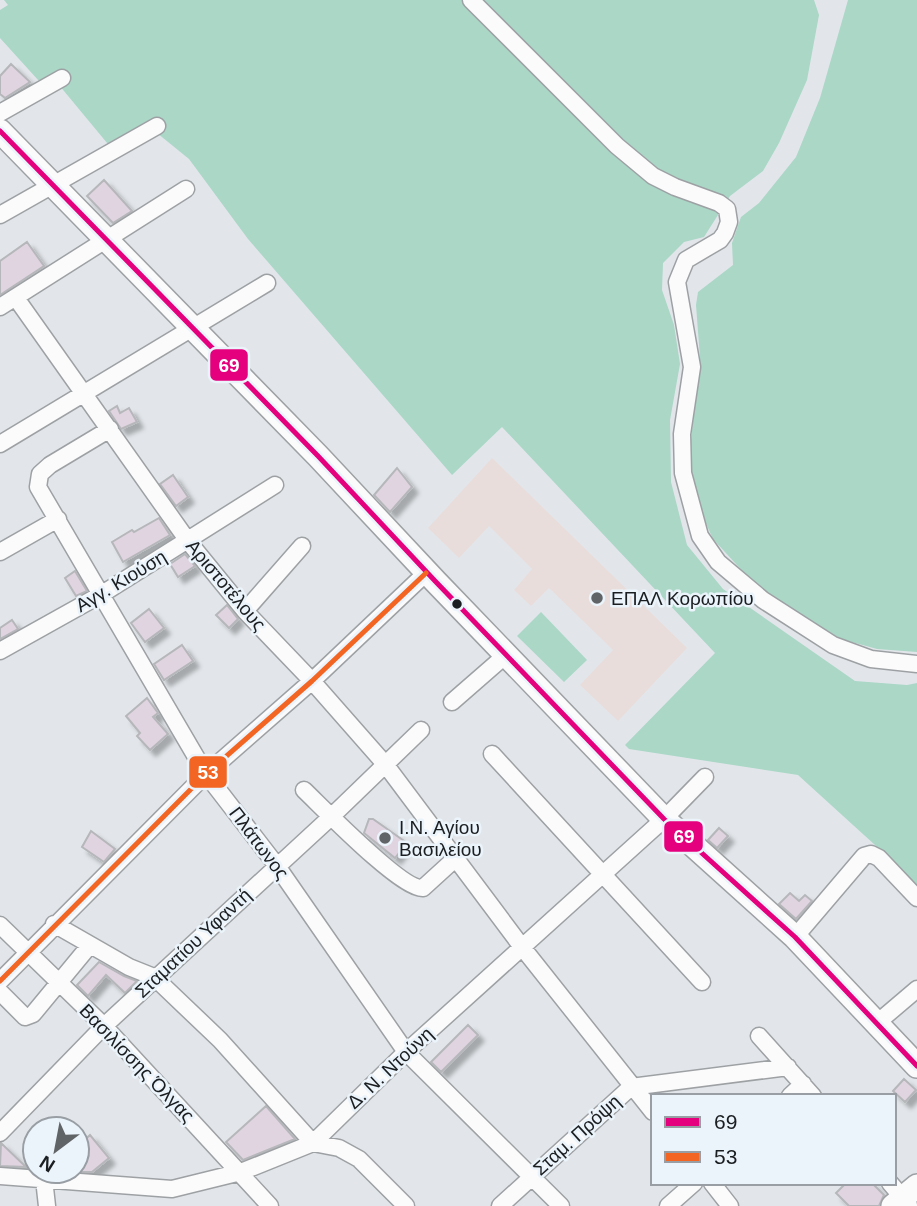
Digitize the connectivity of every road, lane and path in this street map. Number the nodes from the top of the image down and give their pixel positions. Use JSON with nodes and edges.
{"nodes":[{"id":1,"x":471,"y":0,"type":"edge"},
{"id":2,"x":62,"y":78,"type":"dead end"},
{"id":3,"x":0,"y":113,"type":"edge"},
{"id":4,"x":157,"y":127,"type":"dead end"},
{"id":5,"x":0,"y":131,"type":"edge"},
{"id":6,"x":53,"y":187,"type":"junction"},
{"id":7,"x":187,"y":189,"type":"dead end"},
{"id":8,"x":0,"y":215,"type":"edge"},
{"id":9,"x":106,"y":240,"type":"junction"},
{"id":10,"x":267,"y":284,"type":"dead end"},
{"id":11,"x":16,"y":298,"type":"junction"},
{"id":12,"x":0,"y":307,"type":"edge"},
{"id":13,"x":192,"y":329,"type":"junction"},
{"id":14,"x":84,"y":394,"type":"junction"},
{"id":15,"x":110,"y":429,"type":"junction"},
{"id":16,"x":0,"y":444,"type":"edge"},
{"id":17,"x":275,"y":485,"type":"dead end"},
{"id":18,"x":58,"y":519,"type":"junction"},
{"id":19,"x":187,"y":541,"type":"junction"},
{"id":20,"x":302,"y":546,"type":"dead end"},
{"id":21,"x":0,"y":552,"type":"edge"},
{"id":22,"x":426,"y":573,"type":"junction"},
{"id":23,"x":102,"y":594,"type":"junction"},
{"id":24,"x":245,"y":611,"type":"junction"},
{"id":25,"x":0,"y":651,"type":"edge"},
{"id":26,"x":506,"y":655,"type":"junction"},
{"id":27,"x":917,"y":664,"type":"edge"},
{"id":28,"x":312,"y":681,"type":"junction"},
{"id":29,"x":452,"y":702,"type":"dead end"},
{"id":30,"x":421,"y":730,"type":"dead end"},
{"id":31,"x":492,"y":754,"type":"dead end"},
{"id":32,"x":385,"y":764,"type":"junction"},
{"id":33,"x":206,"y":774,"type":"junction"},
{"id":34,"x":705,"y":777,"type":"dead end"},
{"id":35,"x":304,"y":790,"type":"dead end"},
{"id":36,"x":332,"y":816,"type":"junction"},
{"id":37,"x":664,"y":819,"type":"junction"},
{"id":38,"x":457,"y":857,"type":"junction"},
{"id":39,"x":277,"y":866,"type":"junction"},
{"id":40,"x":604,"y":875,"type":"junction"},
{"id":41,"x":917,"y":898,"type":"edge"},
{"id":42,"x":54,"y":924,"type":"junction"},
{"id":43,"x":0,"y":926,"type":"edge"},
{"id":44,"x":795,"y":937,"type":"junction"},
{"id":45,"x":90,"y":945,"type":"junction"},
{"id":46,"x":522,"y":947,"type":"junction"},
{"id":47,"x":27,"y":952,"type":"junction"},
{"id":48,"x":154,"y":978,"type":"junction"},
{"id":49,"x":0,"y":981,"type":"edge"},
{"id":50,"x":702,"y":982,"type":"dead end"},
{"id":51,"x":58,"y":983,"type":"junction"},
{"id":52,"x":917,"y":989,"type":"edge"},
{"id":53,"x":0,"y":992,"type":"edge"},
{"id":54,"x":877,"y":1023,"type":"junction"},
{"id":55,"x":104,"y":1026,"type":"junction"},
{"id":56,"x":759,"y":1036,"type":"dead end"},
{"id":57,"x":406,"y":1052,"type":"junction"},
{"id":58,"x":917,"y":1066,"type":"edge"},
{"id":59,"x":788,"y":1067,"type":"junction"},
{"id":60,"x":631,"y":1087,"type":"junction"},
{"id":61,"x":808,"y":1090,"type":"edge"},
{"id":62,"x":651,"y":1110,"type":"edge"},
{"id":63,"x":0,"y":1133,"type":"edge"},
{"id":64,"x":313,"y":1143,"type":"junction"},
{"id":65,"x":241,"y":1172,"type":"junction"},
{"id":66,"x":0,"y":1176,"type":"edge"},
{"id":67,"x":531,"y":1176,"type":"junction"},
{"id":68,"x":21,"y":1177,"type":"edge"},
{"id":69,"x":91,"y":1183,"type":"edge"},
{"id":70,"x":45,"y":1185,"type":"edge"},
{"id":71,"x":692,"y":1185,"type":"edge"},
{"id":72,"x":714,"y":1185,"type":"edge"},
{"id":73,"x":47,"y":1206,"type":"edge"},
{"id":74,"x":270,"y":1206,"type":"edge"},
{"id":75,"x":406,"y":1206,"type":"edge"},
{"id":76,"x":500,"y":1206,"type":"edge"},
{"id":77,"x":561,"y":1206,"type":"edge"},
{"id":78,"x":668,"y":1206,"type":"edge"},
{"id":79,"x":730,"y":1206,"type":"edge"}],
"edges":[{"from":1,"to":27,"type":"street"},
{"from":2,"to":3,"type":"street"},
{"from":4,"to":6,"type":"street"},
{"from":5,"to":6,"type":"street"},
{"from":6,"to":8,"type":"street"},
{"from":6,"to":9,"type":"street"},
{"from":7,"to":9,"type":"street"},
{"from":9,"to":11,"type":"street"},
{"from":9,"to":13,"type":"street"},
{"from":10,"to":13,"type":"street"},
{"from":11,"to":12,"type":"street"},
{"from":11,"to":14,"type":"street","name":"Αριστοτέλους"},
{"from":13,"to":14,"type":"street"},
{"from":13,"to":22,"type":"street"},
{"from":14,"to":15,"type":"street","name":"Αριστοτέλους"},
{"from":14,"to":16,"type":"street"},
{"from":15,"to":18,"type":"street","name":"Πλάτωνος"},
{"from":15,"to":19,"type":"street","name":"Αριστοτέλους"},
{"from":17,"to":19,"type":"street","name":"Αγγ. Κιούση"},
{"from":18,"to":21,"type":"street"},
{"from":18,"to":23,"type":"street","name":"Πλάτωνος"},
{"from":19,"to":23,"type":"street","name":"Αγγ. Κιούση"},
{"from":19,"to":24,"type":"street","name":"Αριστοτέλους"},
{"from":20,"to":24,"type":"street"},
{"from":22,"to":26,"type":"street"},
{"from":22,"to":28,"type":"street"},
{"from":23,"to":25,"type":"street","name":"Αγγ. Κιούση"},
{"from":23,"to":33,"type":"street","name":"Πλάτωνος"},
{"from":24,"to":28,"type":"street","name":"Αριστοτέλους"},
{"from":26,"to":29,"type":"street"},
{"from":26,"to":37,"type":"street"},
{"from":28,"to":32,"type":"street","name":"Αριστοτέλους"},
{"from":28,"to":33,"type":"street"},
{"from":30,"to":32,"type":"street","name":"Σταματίου Υφαντή"},
{"from":31,"to":40,"type":"street"},
{"from":32,"to":36,"type":"street","name":"Σταματίου Υφαντή"},
{"from":32,"to":38,"type":"street","name":"Αριστοτέλους"},
{"from":33,"to":39,"type":"street","name":"Πλάτωνος"},
{"from":33,"to":42,"type":"street"},
{"from":34,"to":37,"type":"street","name":"Δ. Ν. Ντούνη"},
{"from":35,"to":36,"type":"street"},
{"from":36,"to":38,"type":"street"},
{"from":36,"to":39,"type":"street","name":"Σταματίου Υφαντή"},
{"from":37,"to":40,"type":"street","name":"Δ. Ν. Ντούνη"},
{"from":37,"to":44,"type":"street"},
{"from":38,"to":46,"type":"street","name":"Αριστοτέλους"},
{"from":39,"to":48,"type":"street","name":"Σταματίου Υφαντή"},
{"from":39,"to":57,"type":"street","name":"Πλάτωνος"},
{"from":40,"to":46,"type":"street","name":"Δ. Ν. Ντούνη"},
{"from":40,"to":50,"type":"street"},
{"from":41,"to":44,"type":"street"},
{"from":42,"to":45,"type":"street"},
{"from":42,"to":47,"type":"street"},
{"from":43,"to":47,"type":"street","name":"Βασιλίσσης Όλγας"},
{"from":44,"to":54,"type":"street"},
{"from":45,"to":48,"type":"street"},
{"from":45,"to":51,"type":"street"},
{"from":46,"to":57,"type":"street","name":"Δ. Ν. Ντούνη"},
{"from":46,"to":60,"type":"street","name":"Αριστοτέλους"},
{"from":47,"to":49,"type":"street"},
{"from":47,"to":51,"type":"street","name":"Βασιλίσσης Όλγας"},
{"from":48,"to":55,"type":"street","name":"Σταματίου Υφαντή"},
{"from":48,"to":64,"type":"street"},
{"from":51,"to":53,"type":"street"},
{"from":51,"to":55,"type":"street","name":"Βασιλίσσης Όλγας"},
{"from":52,"to":54,"type":"street"},
{"from":54,"to":58,"type":"street"},
{"from":55,"to":63,"type":"street","name":"Σταματίου Υφαντή"},
{"from":55,"to":65,"type":"street","name":"Βασιλίσσης Όλγας"},
{"from":56,"to":59,"type":"street"},
{"from":57,"to":64,"type":"street","name":"Δ. Ν. Ντούνη"},
{"from":57,"to":67,"type":"street","name":"Πλάτωνος"},
{"from":59,"to":60,"type":"street","name":"Σταμ. Πρόψη"},
{"from":59,"to":61,"type":"street"},
{"from":60,"to":62,"type":"street","name":"Αριστοτέλους"},
{"from":60,"to":67,"type":"street","name":"Σταμ. Πρόψη"},
{"from":64,"to":65,"type":"street","name":"Δ. Ν. Ντούνη"},
{"from":64,"to":75,"type":"street"},
{"from":65,"to":69,"type":"street","name":"Δ. Ν. Ντούνη"},
{"from":65,"to":74,"type":"street","name":"Βασιλίσσης Όλγας"},
{"from":66,"to":68,"type":"street","name":"Δ. Ν. Ντούνη"},
{"from":67,"to":76,"type":"street","name":"Σταμ. Πρόψη"},
{"from":67,"to":77,"type":"street","name":"Πλάτωνος"},
{"from":70,"to":73,"type":"street"},
{"from":71,"to":78,"type":"street"},
{"from":72,"to":79,"type":"street"}]}
